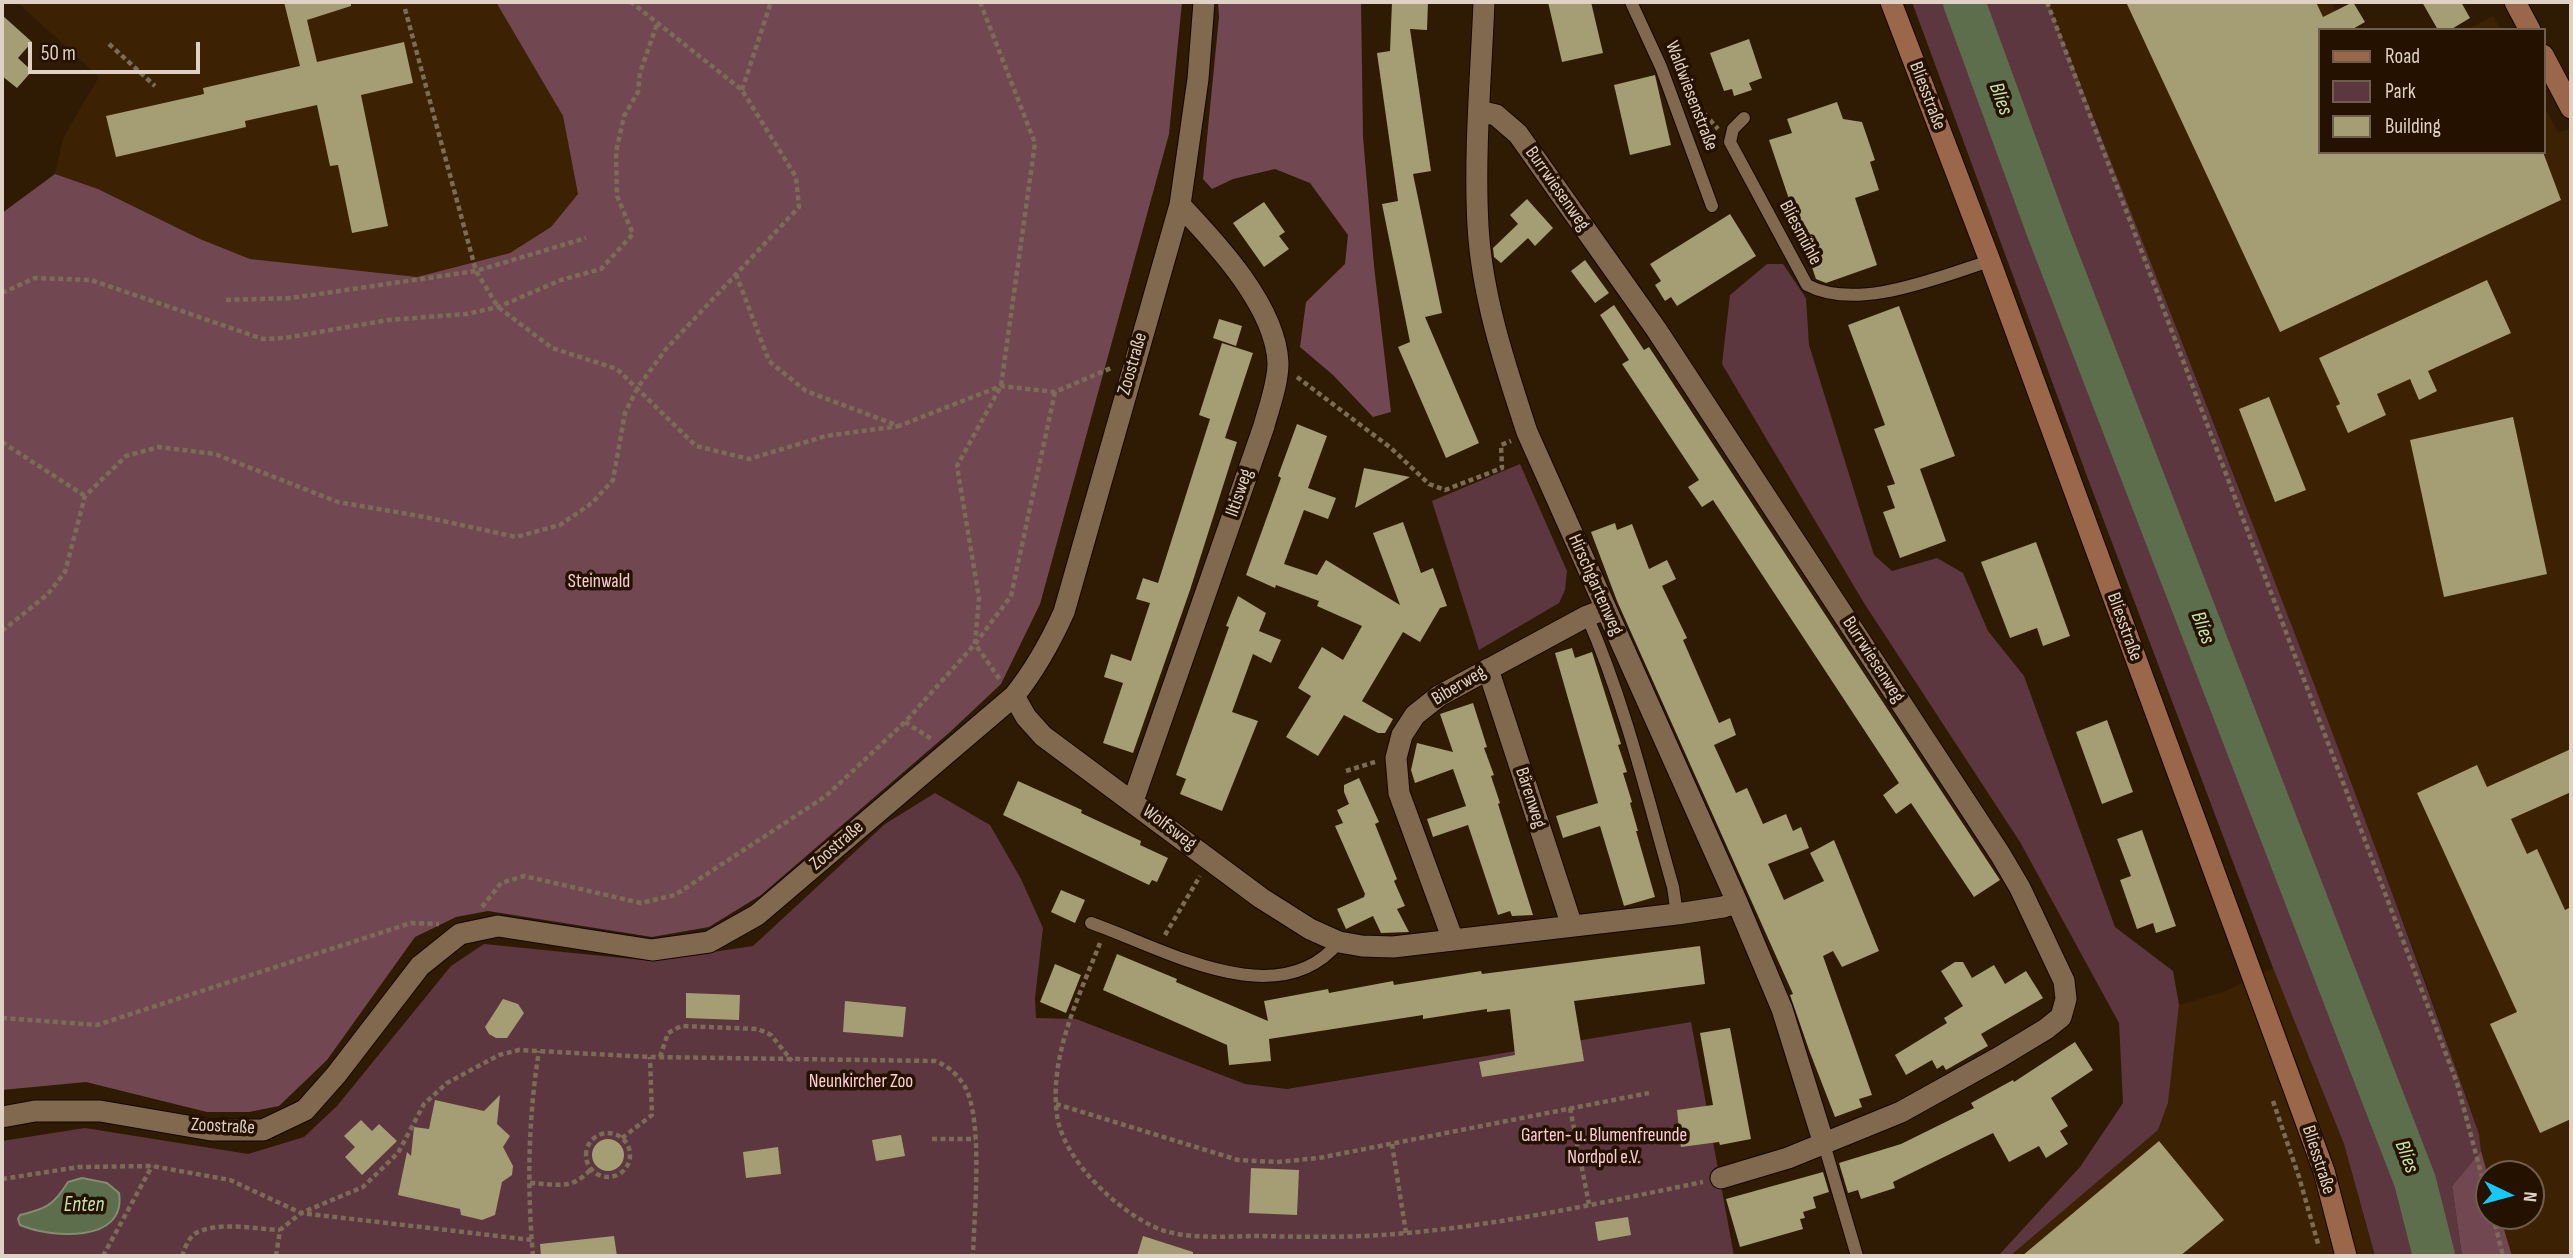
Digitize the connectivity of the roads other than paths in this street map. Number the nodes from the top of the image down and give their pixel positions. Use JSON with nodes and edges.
{"nodes":[{"id":1,"x":1204,"y":2,"type":"edge"},
{"id":2,"x":1484,"y":2,"type":"edge"},
{"id":3,"x":1631,"y":2,"type":"edge"},
{"id":4,"x":1891,"y":2,"type":"edge"},
{"id":5,"x":2515,"y":2,"type":"edge"},
{"id":6,"x":2529,"y":28,"type":"edge"},
{"id":7,"x":2545,"y":59,"type":"edge"},
{"id":8,"x":2571,"y":108,"type":"edge"},
{"id":9,"x":1479,"y":111,"type":"junction"},
{"id":10,"x":1744,"y":118,"type":"dead end"},
{"id":11,"x":1180,"y":205,"type":"junction"},
{"id":12,"x":1712,"y":206,"type":"dead end"},
{"id":13,"x":1990,"y":261,"type":"junction"},
{"id":14,"x":1596,"y":612,"type":"junction"},
{"id":15,"x":1488,"y":669,"type":"junction"},
{"id":16,"x":1014,"y":696,"type":"junction"},
{"id":17,"x":1133,"y":801,"type":"junction"},
{"id":18,"x":1737,"y":902,"type":"junction"},
{"id":19,"x":1677,"y":914,"type":"junction"},
{"id":20,"x":1091,"y":923,"type":"dead end"},
{"id":21,"x":1572,"y":926,"type":"junction"},
{"id":22,"x":1453,"y":940,"type":"junction"},
{"id":23,"x":1339,"y":942,"type":"junction"},
{"id":24,"x":2,"y":1117,"type":"edge"},
{"id":25,"x":1824,"y":1143,"type":"junction"},
{"id":26,"x":1721,"y":1178,"type":"road end"},
{"id":27,"x":1857,"y":1256,"type":"edge"},
{"id":28,"x":2346,"y":1256,"type":"edge"}],
"edges":[{"from":1,"to":11,"type":"street","name":"Zoostraße"},
{"from":2,"to":9,"type":"street","name":"Hirschgartenweg"},
{"from":3,"to":12,"type":"lane","name":"Waldwiesenstraße"},
{"from":4,"to":13,"type":"main road","name":"Bliesstraße"},
{"from":5,"to":6,"type":"main road"},
{"from":7,"to":8,"type":"main road"},
{"from":9,"to":14,"type":"street","name":"Hirschgartenweg"},
{"from":9,"to":25,"type":"street","name":"Burrwiesenweg"},
{"from":10,"to":13,"type":"lane","name":"Bliesmühle"},
{"from":11,"to":16,"type":"street","name":"Zoostraße"},
{"from":11,"to":17,"type":"street","name":"Iltisweg"},
{"from":13,"to":28,"type":"main road","name":"Bliesstraße"},
{"from":14,"to":15,"type":"street","name":"Biberweg"},
{"from":14,"to":18,"type":"street","name":"Hirschgartenweg"},
{"from":14,"to":19,"type":"lane","name":"Hirschgartenweg"},
{"from":15,"to":21,"type":"street","name":"Bärenweg"},
{"from":15,"to":22,"type":"street","name":"Biberweg"},
{"from":16,"to":17,"type":"street","name":"Wolfsweg"},
{"from":16,"to":24,"type":"street","name":"Zoostraße"},
{"from":17,"to":23,"type":"street","name":"Wolfsweg"},
{"from":18,"to":19,"type":"street","name":"Wolfsweg"},
{"from":18,"to":25,"type":"street","name":"Hirschgartenweg"},
{"from":19,"to":21,"type":"street","name":"Wolfsweg"},
{"from":20,"to":23,"type":"lane"},
{"from":21,"to":22,"type":"street","name":"Wolfsweg"},
{"from":22,"to":23,"type":"street","name":"Wolfsweg"},
{"from":25,"to":26,"type":"street","name":"Burrwiesenweg"},
{"from":25,"to":27,"type":"lane"}]}
